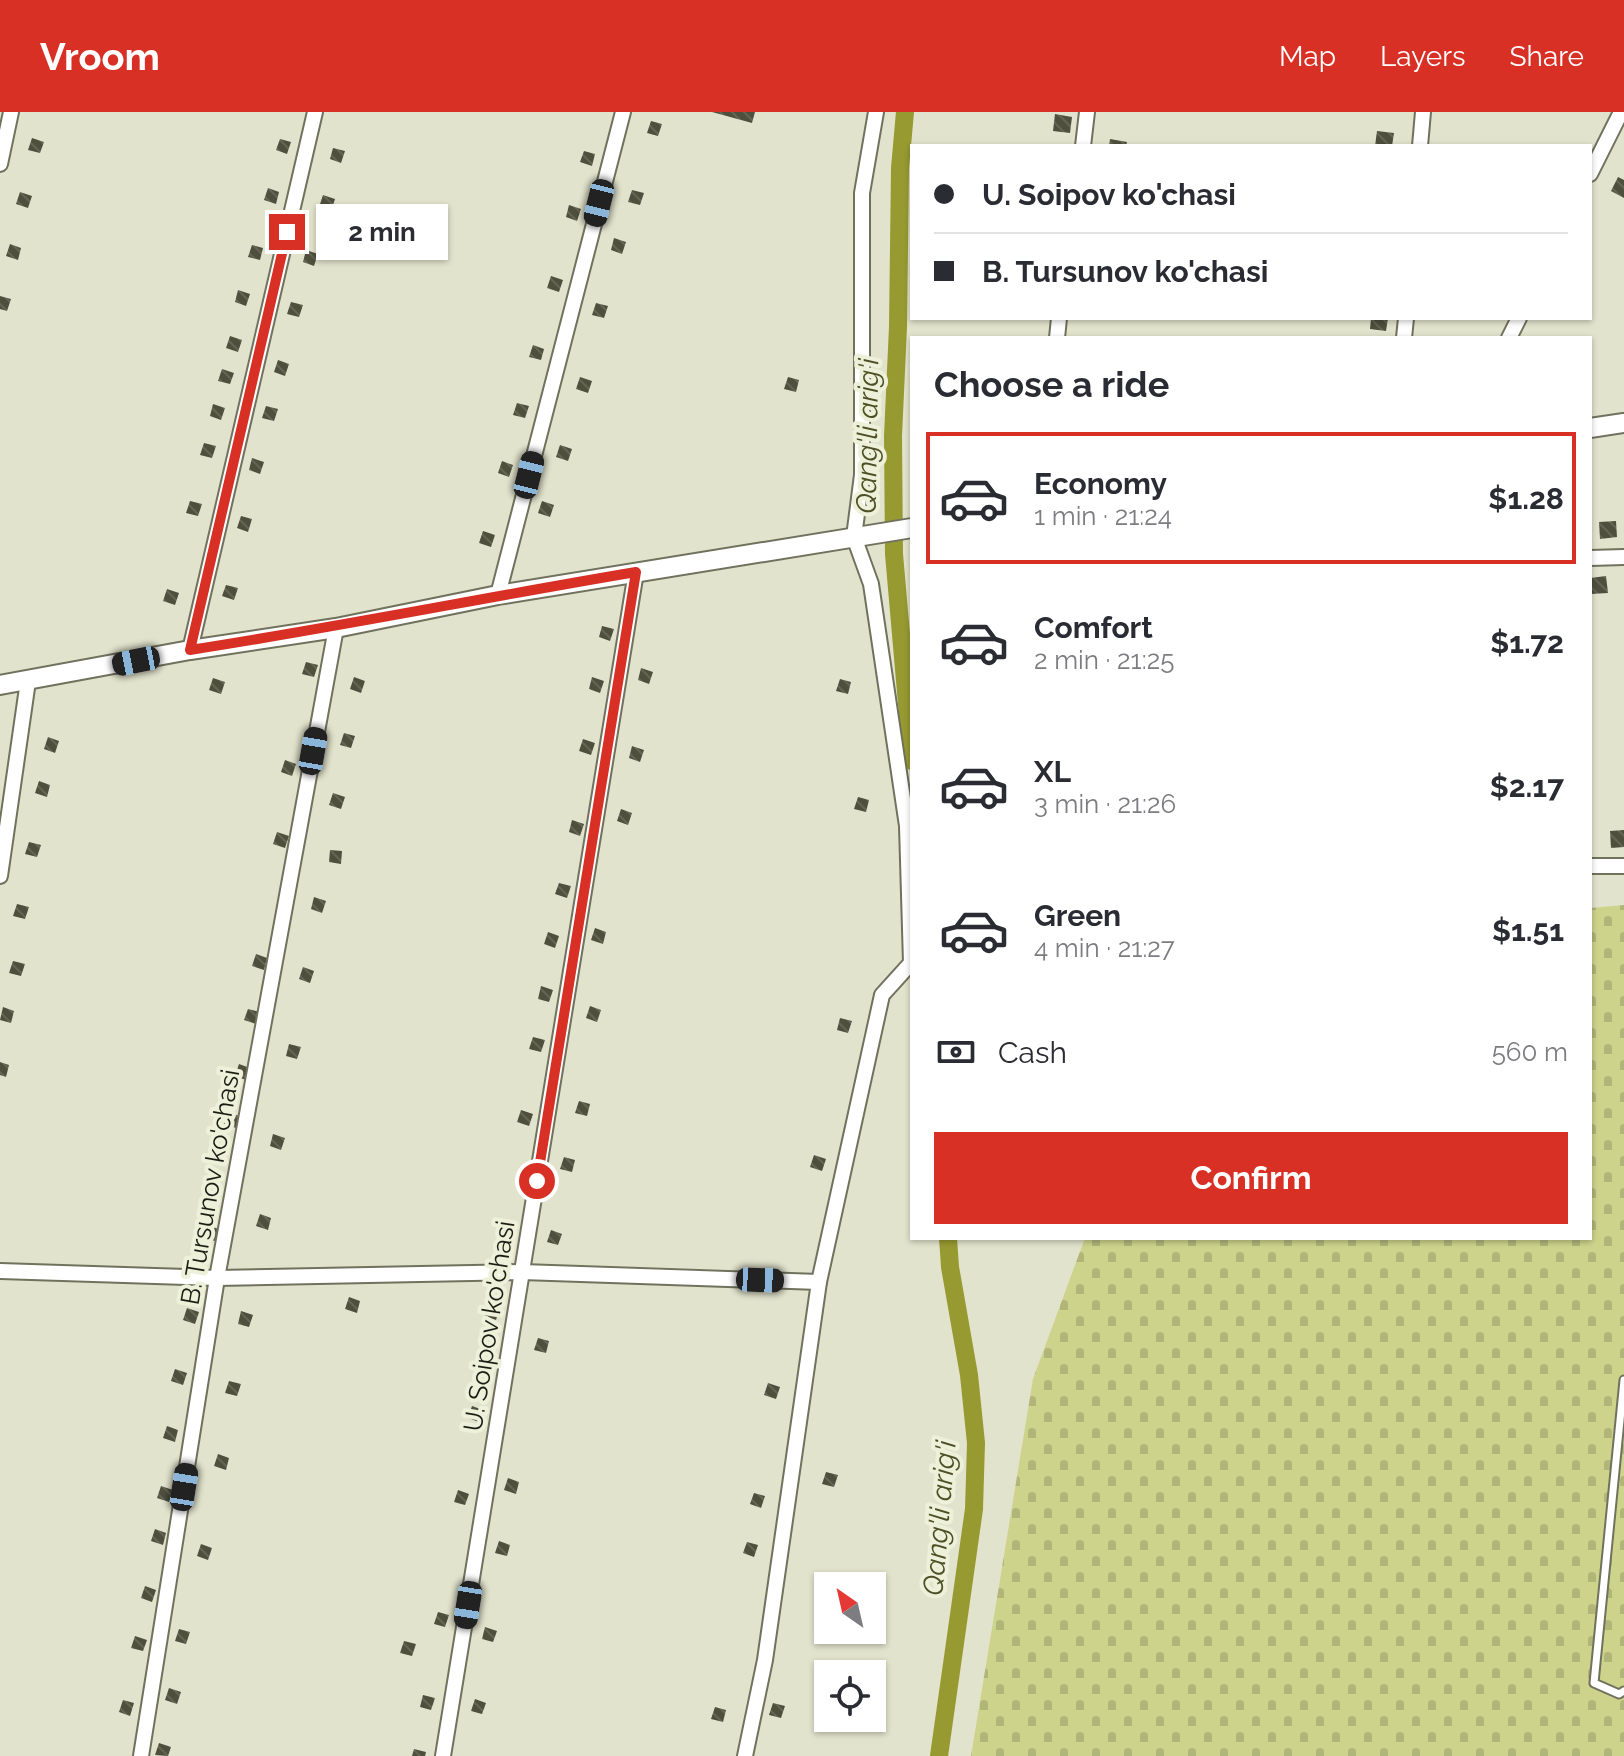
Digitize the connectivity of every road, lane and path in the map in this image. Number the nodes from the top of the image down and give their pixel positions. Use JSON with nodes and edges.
{"nodes":[{"id":1,"x":11,"y":112,"type":"edge"},
{"id":2,"x":315,"y":112,"type":"edge"},
{"id":3,"x":623,"y":112,"type":"edge"},
{"id":4,"x":876,"y":112,"type":"edge"},
{"id":5,"x":1087,"y":112,"type":"edge"},
{"id":6,"x":1423,"y":112,"type":"edge"},
{"id":7,"x":1621,"y":112,"type":"edge"},
{"id":8,"x":1083,"y":144,"type":"edge"},
{"id":9,"x":1420,"y":144,"type":"edge"},
{"id":10,"x":0,"y":164,"type":"edge"},
{"id":11,"x":1592,"y":170,"type":"edge"},
{"id":12,"x":1624,"y":423,"type":"edge"},
{"id":13,"x":1592,"y":428,"type":"edge"},
{"id":14,"x":910,"y":528,"type":"edge"},
{"id":15,"x":859,"y":536,"type":"junction"},
{"id":16,"x":1624,"y":557,"type":"edge"},
{"id":17,"x":1592,"y":558,"type":"edge"},
{"id":18,"x":636,"y":572,"type":"junction"},
{"id":19,"x":498,"y":595,"type":"junction"},
{"id":20,"x":336,"y":628,"type":"junction"},
{"id":21,"x":190,"y":650,"type":"junction"},
{"id":22,"x":28,"y":681,"type":"junction"},
{"id":23,"x":0,"y":685,"type":"edge"},
{"id":24,"x":1592,"y":866,"type":"edge"},
{"id":25,"x":1624,"y":866,"type":"edge"},
{"id":26,"x":0,"y":876,"type":"edge"},
{"id":27,"x":910,"y":938,"type":"edge"},
{"id":28,"x":910,"y":964,"type":"edge"},
{"id":29,"x":0,"y":1271,"type":"edge"},
{"id":30,"x":522,"y":1272,"type":"junction"},
{"id":31,"x":217,"y":1278,"type":"junction"},
{"id":32,"x":819,"y":1282,"type":"junction"},
{"id":33,"x":1624,"y":1380,"type":"edge"},
{"id":34,"x":1624,"y":1691,"type":"edge"},
{"id":35,"x":141,"y":1756,"type":"edge"},
{"id":36,"x":443,"y":1756,"type":"edge"},
{"id":37,"x":745,"y":1756,"type":"edge"}],
"edges":[{"from":1,"to":10,"type":"street"},
{"from":2,"to":21,"type":"street"},
{"from":3,"to":19,"type":"street"},
{"from":4,"to":15,"type":"street"},
{"from":5,"to":8,"type":"street"},
{"from":6,"to":9,"type":"street"},
{"from":7,"to":11,"type":"street"},
{"from":12,"to":13,"type":"street"},
{"from":14,"to":15,"type":"street"},
{"from":15,"to":18,"type":"street"},
{"from":15,"to":27,"type":"street"},
{"from":16,"to":17,"type":"street"},
{"from":18,"to":19,"type":"street"},
{"from":18,"to":30,"type":"street","name":"U. Soipov ko'chasi"},
{"from":19,"to":20,"type":"street"},
{"from":20,"to":21,"type":"street"},
{"from":20,"to":31,"type":"street","name":"B. Tursunov ko'chasi"},
{"from":21,"to":22,"type":"street"},
{"from":22,"to":23,"type":"street"},
{"from":22,"to":26,"type":"street"},
{"from":24,"to":25,"type":"street"},
{"from":28,"to":32,"type":"street"},
{"from":29,"to":31,"type":"street"},
{"from":30,"to":31,"type":"street"},
{"from":30,"to":32,"type":"street"},
{"from":30,"to":36,"type":"street","name":"U. Soipov ko'chasi"},
{"from":31,"to":35,"type":"street","name":"B. Tursunov ko'chasi"},
{"from":32,"to":37,"type":"street"},
{"from":33,"to":34,"type":"lane"}]}
